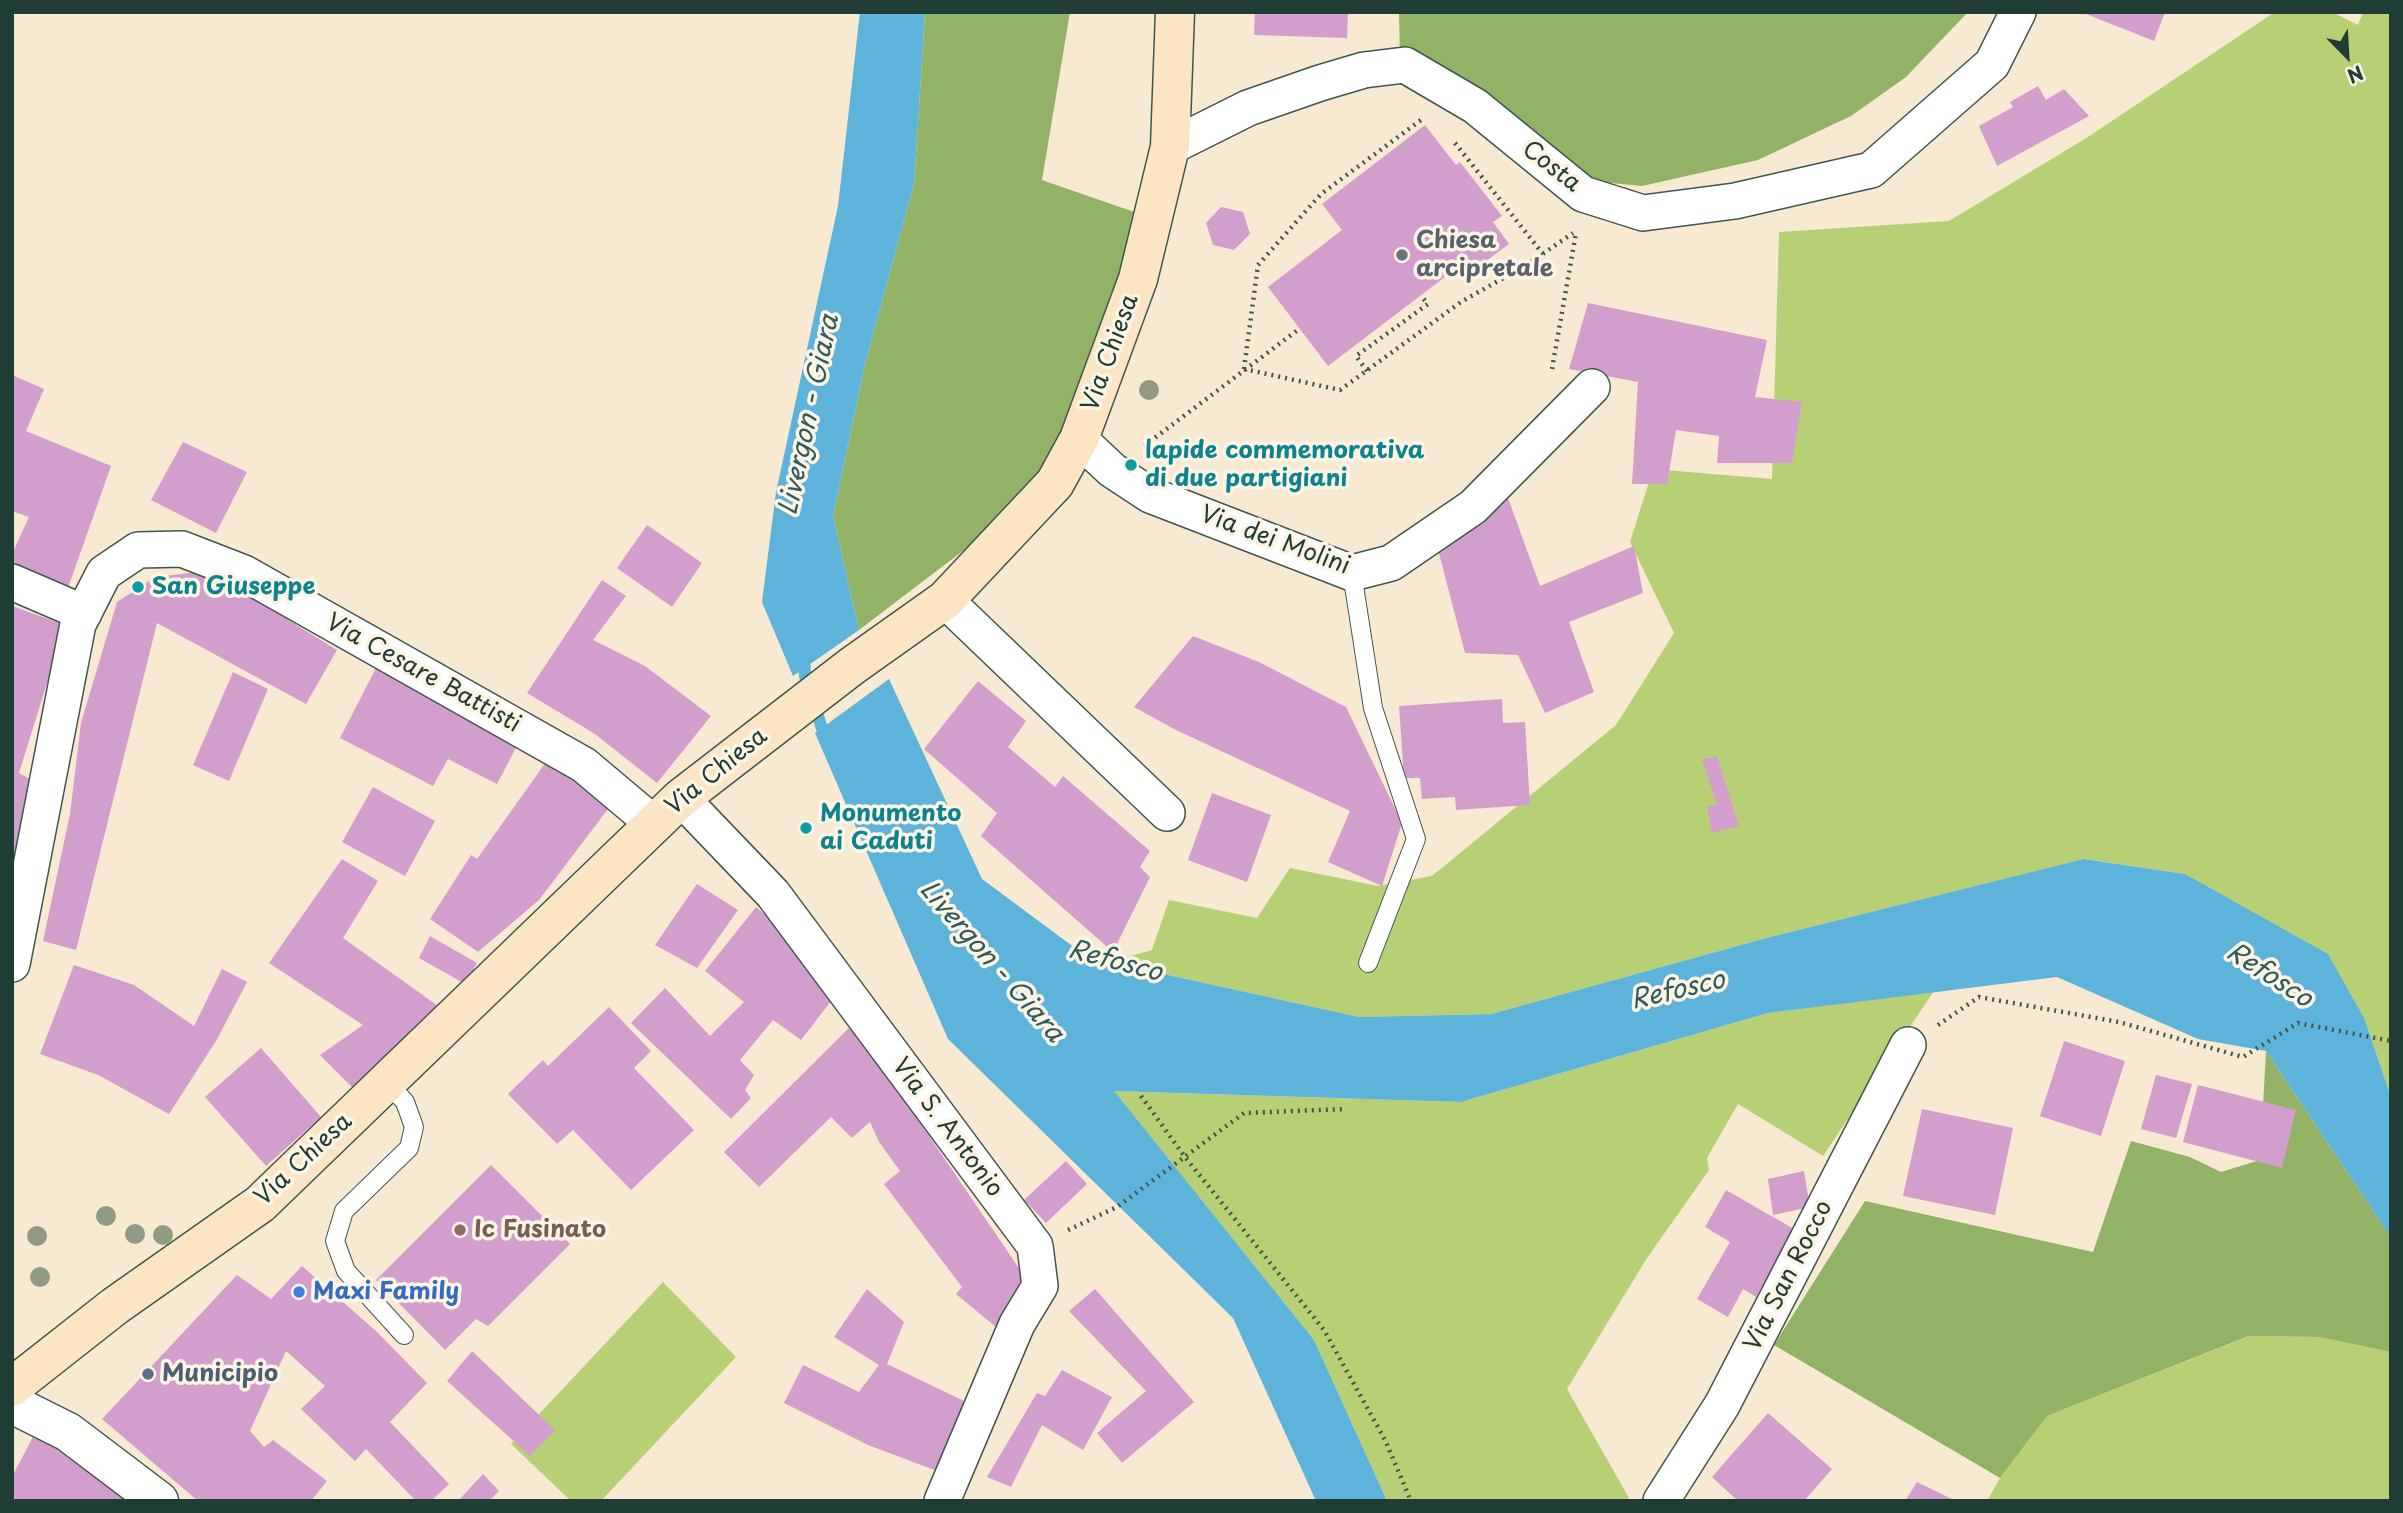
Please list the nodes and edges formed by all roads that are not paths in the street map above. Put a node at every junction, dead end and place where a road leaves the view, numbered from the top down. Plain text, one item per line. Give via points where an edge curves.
1 (1175, 12) edge
2 (2018, 12) edge
3 (1170, 147) junction
4 (1581, 399) road end
5 (1079, 439) junction
6 (1352, 573) junction
7 (12, 582) edge
8 (944, 600) junction
9 (84, 613) junction
10 (681, 798) junction
11 (1167, 813) dead end
12 (654, 824) junction
13 (22, 855) edge
14 (1368, 963) dead end
15 (12, 964) edge
16 (1908, 1045) road end
17 (386, 1082) junction
18 (404, 1335) dead end
19 (12, 1387) edge
20 (12, 1404) edge
21 (159, 1501) edge
22 (942, 1501) edge
23 (1661, 1501) edge

1 - 3 main road, Via Chiesa
2 - 3 street, Costa via 1992,64 1871,170 1735,201 1643,213 1583,194 1475,106 1405,65 1364,69 1248,108
3 - 5 main road, Via Chiesa via 1138,279
4 - 6 street, Via dei Molini via 1473,507 1391,563
5 - 6 street, Via dei Molini via 1112,470 1150,495
5 - 8 main road, Via Chiesa via 1055,483
6 - 14 lane via 1373,708 1416,839
7 - 9 street
8 - 10 main road, Via Chiesa
8 - 11 street
9 - 12 street, Via Cesare Battisti via 104,573 138,550 182,549 244,573 584,765
9 - 13 street, Via Cesare Battisti
10 - 12 main road, Via Chiesa
10 - 22 street, Via S. Antonio via 773,894 1035,1246 1040,1286 1017,1324
12 - 17 main road, Via Chiesa
13 - 15 street, Via Cesare Battisti
16 - 23 street, Via San Rocco via 1722,1405
17 - 18 lane via 405,1102 414,1127 409,1148 344,1211 335,1241 346,1271
17 - 19 main road, Via Chiesa via 260,1204 115,1306
20 - 21 street via 68,1432

